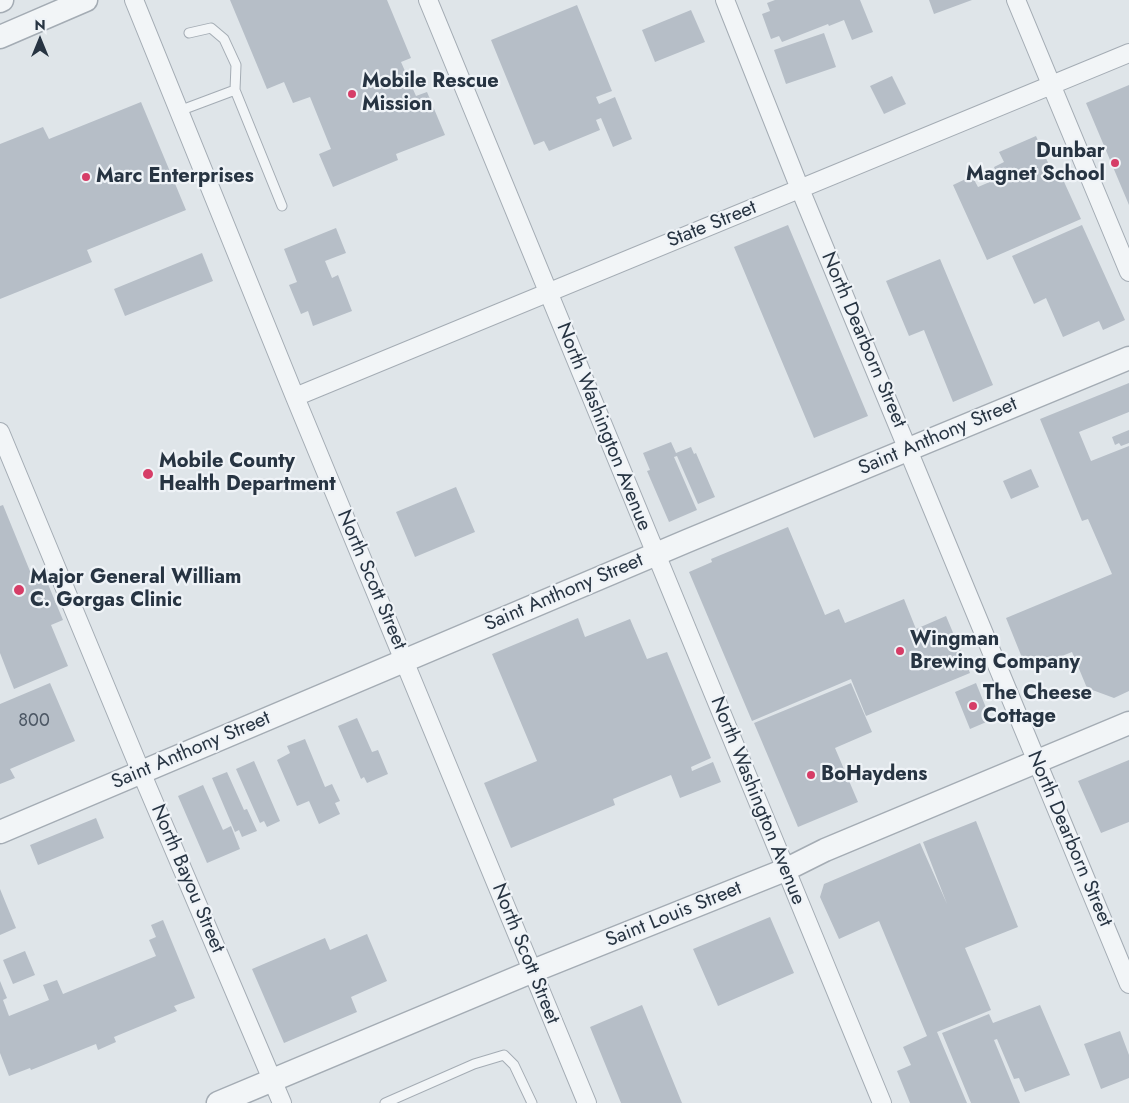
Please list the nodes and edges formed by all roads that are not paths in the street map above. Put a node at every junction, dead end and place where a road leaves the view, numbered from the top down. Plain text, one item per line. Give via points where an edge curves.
1 (86, 0) edge
2 (134, 0) edge
3 (428, 0) edge
4 (725, 0) edge
5 (1016, 0) edge
6 (189, 33) dead end
7 (0, 37) edge
8 (1129, 53) edge
9 (1052, 85) junction
10 (236, 90) junction
11 (179, 111) junction
12 (800, 189) junction
13 (282, 206) dead end
14 (1129, 272) edge
15 (548, 293) junction
16 (1129, 358) edge
17 (295, 397) junction
18 (0, 433) edge
19 (908, 449) junction
20 (655, 555) junction
21 (404, 661) junction
22 (1129, 723) edge
23 (1036, 761) junction
24 (141, 772) junction
25 (0, 832) edge
26 (785, 870) junction
27 (533, 971) junction
28 (1129, 984) edge
29 (272, 1080) junction
30 (218, 1103) edge
31 (282, 1103) edge
32 (385, 1103) edge
33 (532, 1103) edge
34 (587, 1103) edge
35 (882, 1103) edge

1 - 7 street
2 - 11 street, North Scott Street
3 - 15 street, North Washington Avenue
4 - 12 street, North Dearborn Street
5 - 9 street
6 - 10 lane via 211,28 224,39 236,65
8 - 9 street, State Street
9 - 12 street, State Street
9 - 14 street
10 - 11 lane
10 - 13 lane
11 - 17 street, North Scott Street
12 - 15 street, State Street
12 - 19 street, North Dearborn Street
15 - 17 street, State Street
15 - 20 street, North Washington Avenue
16 - 19 street, Saint Anthony Street
17 - 21 street, North Scott Street
18 - 24 street, North Bayou Street
19 - 20 street, Saint Anthony Street
19 - 23 street, North Dearborn Street
20 - 21 street, Saint Anthony Street
20 - 26 street, North Washington Avenue
21 - 24 street, Saint Anthony Street
21 - 27 street, North Scott Street
22 - 23 street, Saint Louis Street
23 - 26 street, Saint Louis Street
23 - 28 street, North Dearborn Street
24 - 25 street, Saint Anthony Street
24 - 29 street, North Bayou Street
26 - 27 street, Saint Louis Street
26 - 35 street, North Washington Avenue
27 - 29 street, Saint Louis Street
27 - 34 street, North Scott Street
29 - 30 street, Saint Louis Street
29 - 31 street, North Bayou Street
32 - 33 lane via 474,1064 504,1055 514,1065

